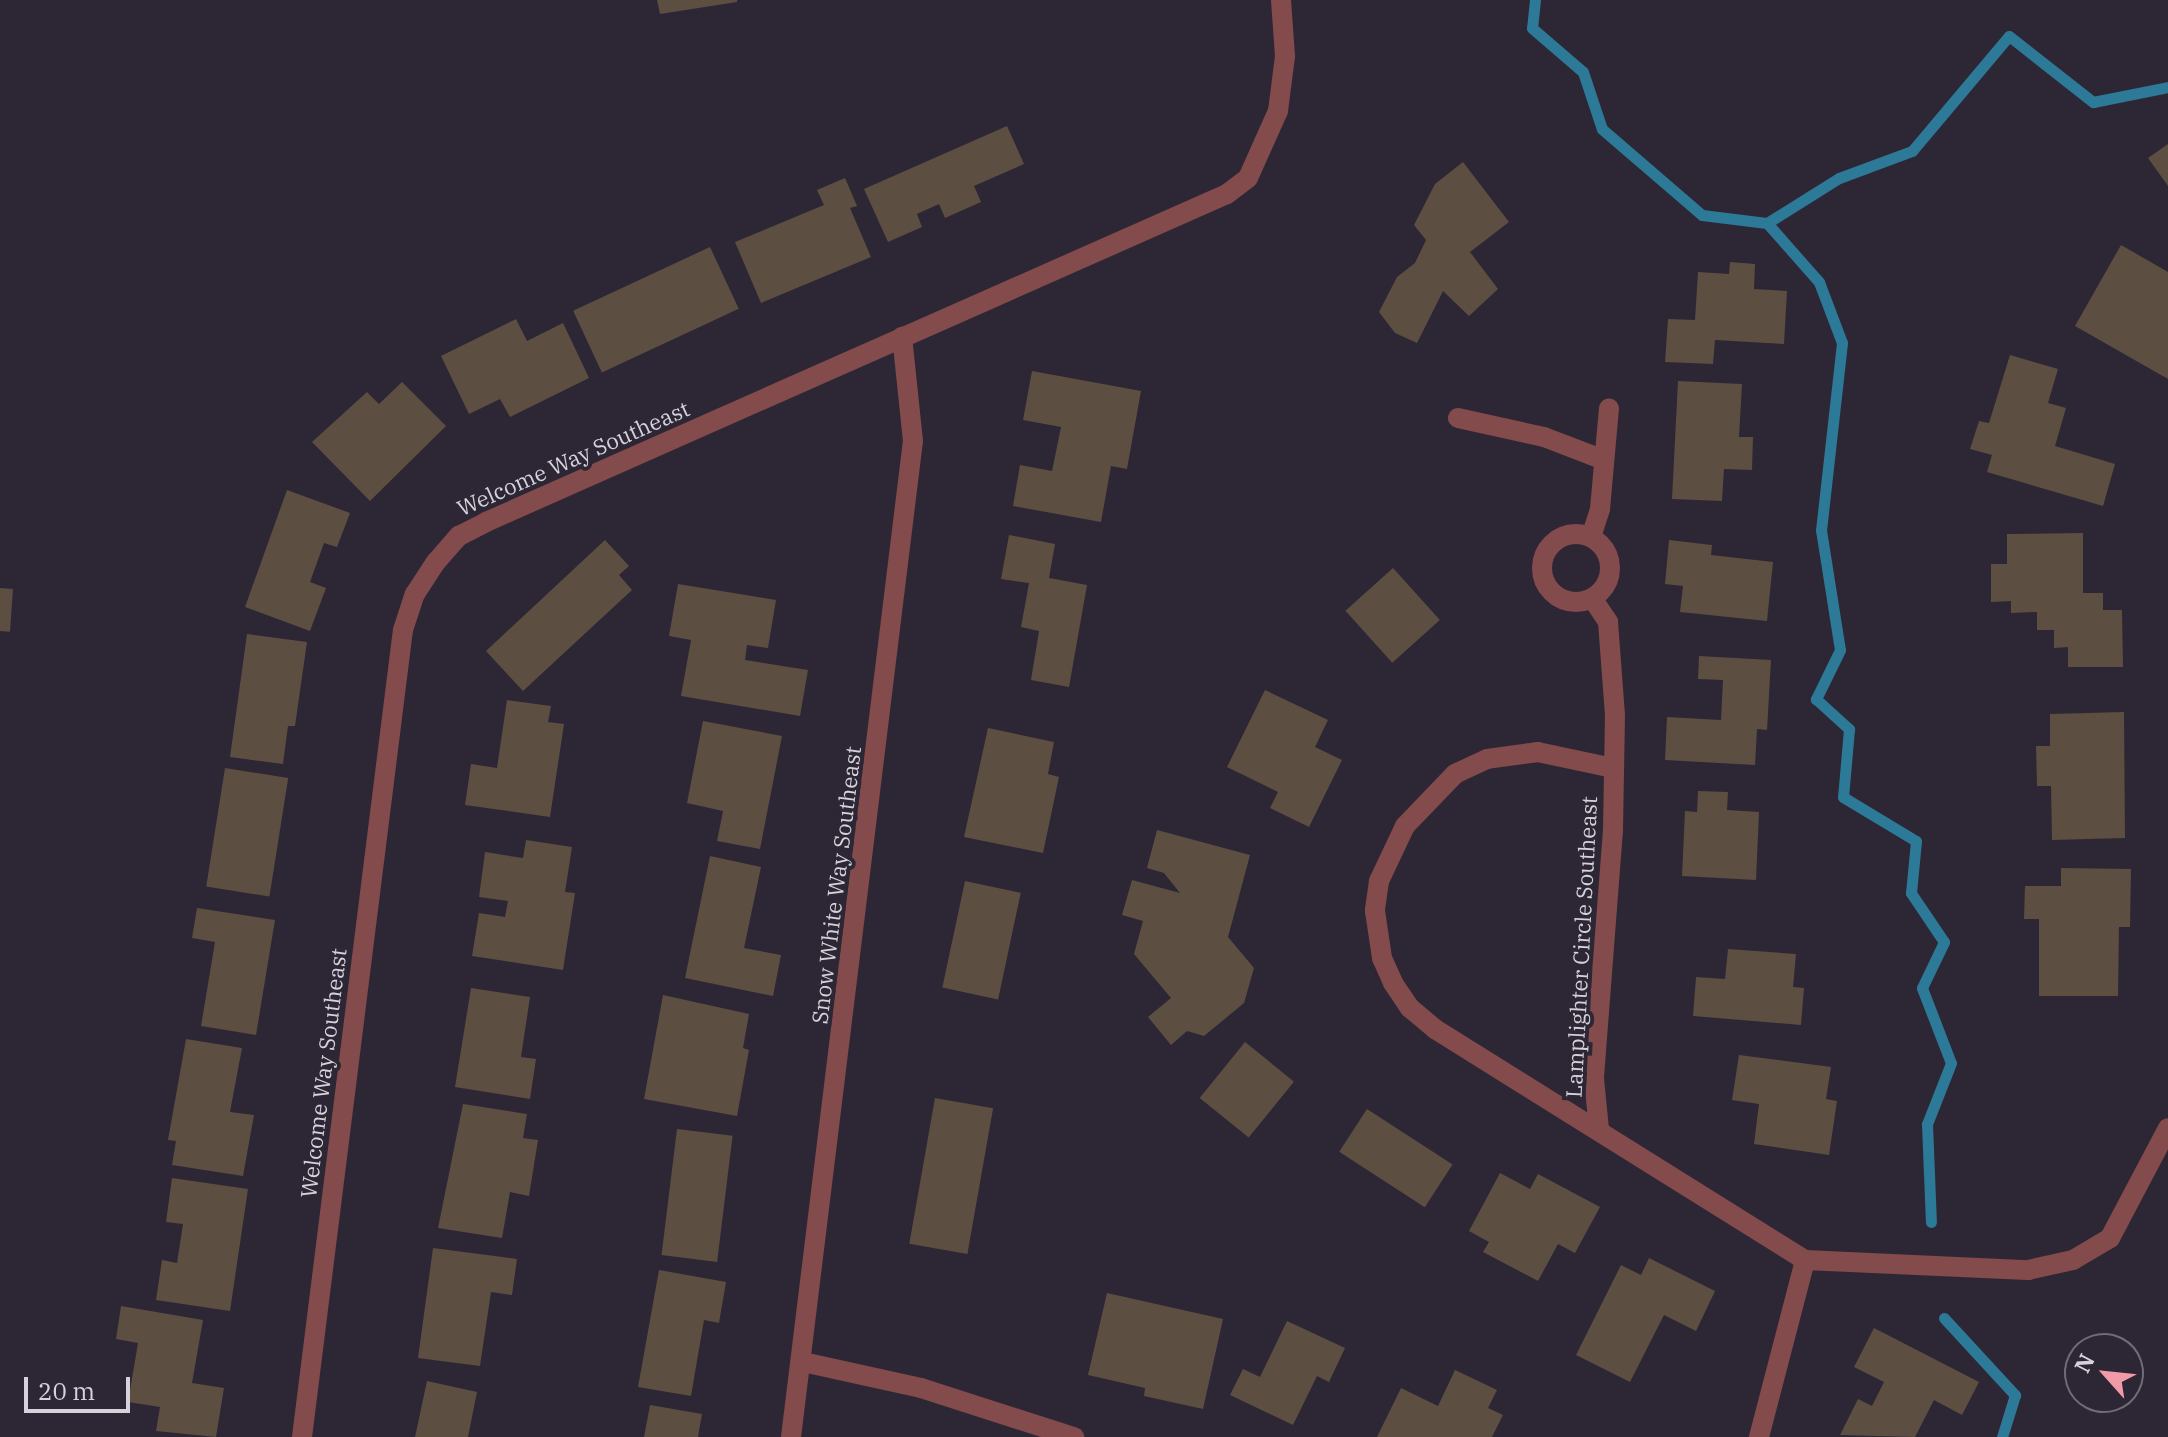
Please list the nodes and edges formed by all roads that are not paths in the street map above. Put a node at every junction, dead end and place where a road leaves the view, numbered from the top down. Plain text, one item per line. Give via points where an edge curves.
1 (1281, 0) edge
2 (902, 337) junction
3 (1609, 408) dead end
4 (1458, 418) dead end
5 (1604, 460) junction
6 (1591, 537) junction
7 (1592, 598) junction
8 (1613, 768) junction
9 (2168, 1128) edge
10 (1599, 1129) junction
11 (1805, 1260) junction
12 (803, 1362) junction
13 (302, 1437) edge
14 (791, 1437) edge
15 (1074, 1437) edge
16 (1759, 1437) edge

1 - 2 street, Welcome Way Southeast via 1285,56 1278,111 1248,178 1158,228
2 - 12 street, Snow White Way Southeast via 913,441
2 - 13 street, Welcome Way Southeast via 459,536 415,594 399,661
3 - 5 street
4 - 5 street via 1544,437
5 - 6 street via 1600,509
6 - 7 street via 1606,551 1610,572
6 - 7 street via 1568,535 1557,540 1542,569 1559,598
7 - 8 street, Lamplighter Circle Southeast via 1608,622
8 - 10 street, Lamplighter Circle Southeast via 1594,1079
8 - 10 street, Lamplighter Circle Southeast via 1514,752 1455,774 1405,826 1379,881 1375,911 1382,958 1410,1008 1435,1029
9 - 11 street via 2110,1238 2073,1260 2028,1270
10 - 11 street, Lamplighter Circle Southeast
11 - 16 street
12 - 14 street, Snow White Way Southeast
12 - 15 street via 921,1388

